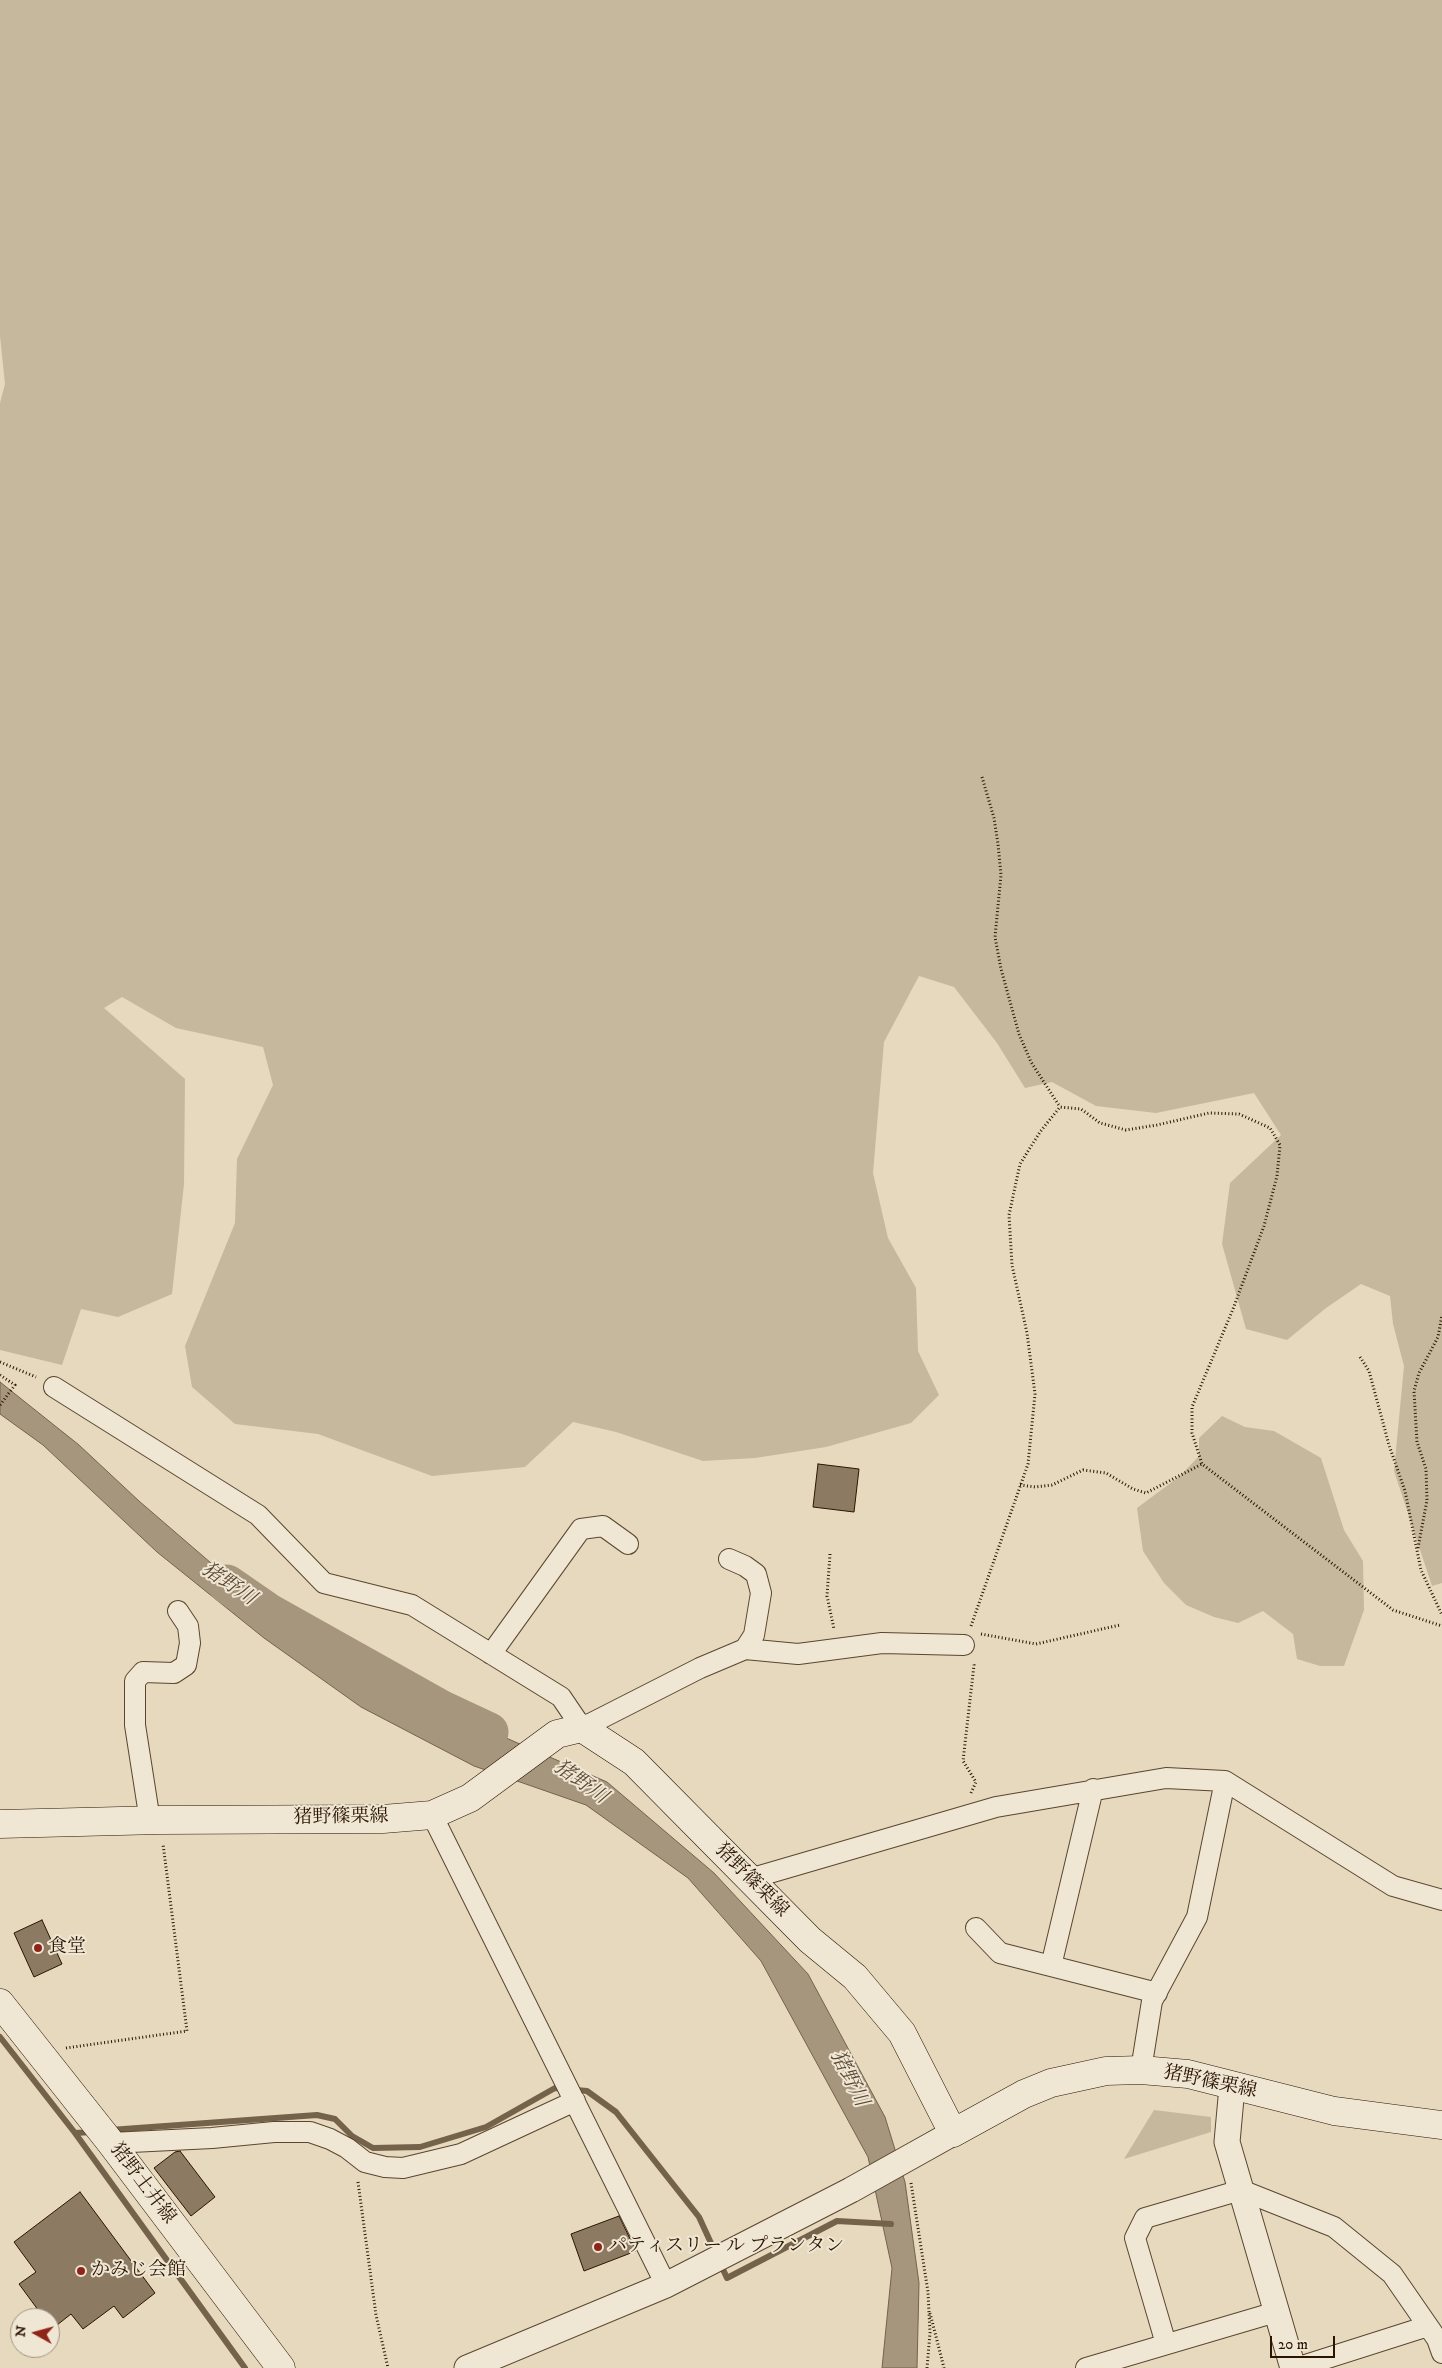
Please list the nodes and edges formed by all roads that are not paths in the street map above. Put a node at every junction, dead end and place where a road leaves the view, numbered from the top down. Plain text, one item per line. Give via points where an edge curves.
1 (54, 1388) road end
2 (628, 1544) dead end
3 (729, 1560) dead end
4 (178, 1611) dead end
5 (964, 1645) road end
6 (744, 1649) junction
7 (491, 1654) junction
8 (569, 1731) junction
9 (1225, 1781) junction
10 (1093, 1789) junction
11 (432, 1815) junction
12 (155, 1820) junction
13 (0, 1824) edge
14 (749, 1879) junction
15 (1442, 1900) edge
16 (976, 1928) dead end
17 (1051, 1966) junction
18 (1157, 1993) junction
19 (0, 2003) edge
20 (1141, 2070) junction
21 (1232, 2086) junction
22 (575, 2101) junction
23 (1442, 2125) edge
24 (953, 2133) junction
25 (111, 2143) junction
26 (1241, 2190) junction
27 (666, 2285) junction
28 (1276, 2312) junction
29 (1428, 2326) junction
30 (1166, 2344) junction
31 (1442, 2352) edge
32 (281, 2368) edge
33 (467, 2368) edge
34 (1086, 2368) edge
35 (1293, 2368) edge
36 (1296, 2368) edge

1 - 7 street via 258,1515 324,1583 412,1605
2 - 7 street via 603,1526 582,1529
3 - 6 street via 756,1574 761,1593 754,1635
4 - 12 street via 188,1626 190,1642 186,1665 174,1673 143,1672 135,1681 136,1725
5 - 6 street via 882,1643 798,1654
6 - 8 street
7 - 8 street via 561,1697
8 - 11 main road, 猪野篠栗線 via 470,1798
8 - 14 main road, 猪野篠栗線 via 634,1762
9 - 10 street via 1166,1778
9 - 15 street via 1393,1886
9 - 18 street via 1197,1917
10 - 14 street via 960,1816
10 - 17 street
11 - 12 main road, 猪野篠栗線 via 383,1819
11 - 22 street
12 - 13 main road, 猪野篠栗線
14 - 24 main road, 猪野篠栗線 via 810,1940 855,1977 902,2033
16 - 17 street via 1000,1954
17 - 18 street
18 - 20 street via 1152,2001
19 - 25 main road, 猪野土井線
20 - 21 main road, 猪野篠栗線 via 1188,2074
20 - 24 main road, 猪野篠栗線 via 1106,2071 1051,2083
21 - 23 main road, 猪野篠栗線 via 1334,2112
21 - 26 street via 1227,2142
22 - 25 street via 461,2154 403,2168 365,2162 330,2139 310,2132
22 - 27 street
24 - 27 street via 851,2190
25 - 32 main road, 猪野土井線
26 - 28 street
26 - 29 street via 1334,2227 1392,2274
26 - 30 street via 1145,2218 1135,2238
27 - 33 street
28 - 30 street
28 - 35 street
29 - 31 street
29 - 36 street
30 - 34 street

